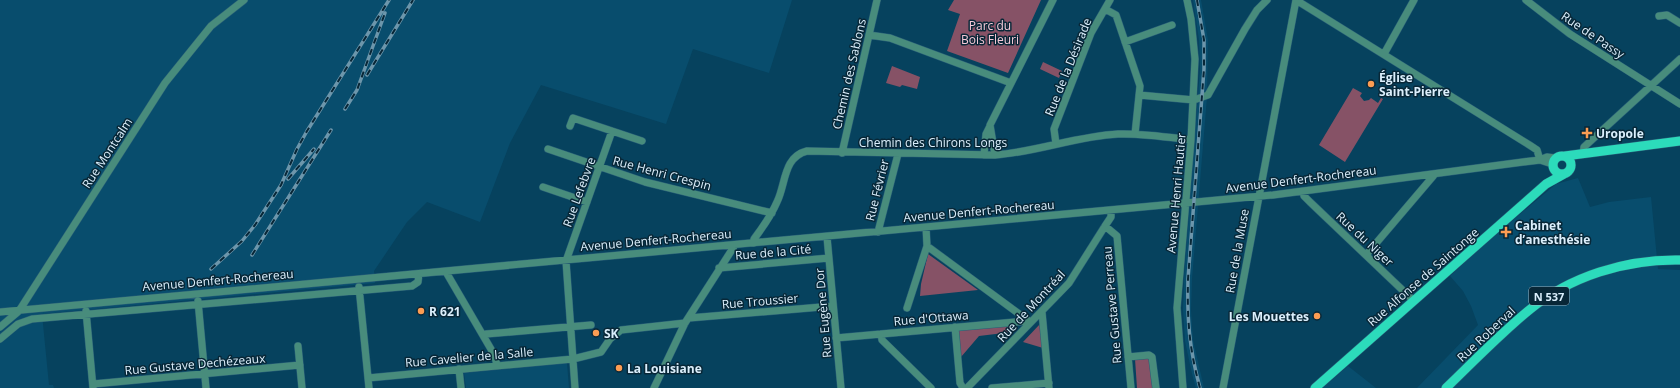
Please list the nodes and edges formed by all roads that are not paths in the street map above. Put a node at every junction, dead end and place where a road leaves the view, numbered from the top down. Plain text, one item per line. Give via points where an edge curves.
1 (244, 0) edge
2 (877, 0) edge
3 (1053, 0) edge
4 (1110, 0) edge
5 (1187, 0) edge
6 (1267, 0) edge
7 (1296, 0) edge
8 (1414, 0) edge
9 (1526, 0) edge
10 (1105, 8) junction
11 (1659, 16) dead end
12 (1680, 23) edge
13 (1172, 25) dead end
14 (869, 35) junction
15 (1125, 42) junction
16 (1384, 54) junction
17 (1680, 59) edge
18 (1011, 83) junction
19 (1650, 86) junction
20 (1139, 95) junction
21 (1194, 100) junction
22 (1680, 104) edge
23 (990, 125) junction
24 (570, 126) dead end
25 (612, 131) junction
26 (1135, 134) junction
27 (1191, 140) junction
28 (642, 141) dead end
29 (1680, 141) edge
30 (1056, 144) junction
31 (548, 149) dead end
32 (842, 153) junction
33 (898, 154) junction
34 (1583, 154) junction
35 (984, 155) junction
36 (995, 155) junction
37 (1565, 156) junction
38 (1540, 160) junction
39 (1554, 163) junction
40 (600, 167) junction
41 (1568, 171) junction
42 (1436, 174) junction
43 (1546, 184) junction
44 (543, 187) dead end
45 (1303, 192) junction
46 (1258, 197) junction
47 (587, 202) junction
48 (1186, 204) junction
49 (1111, 210) junction
50 (772, 213) junction
51 (1105, 226) junction
52 (926, 227) junction
53 (878, 232) junction
54 (827, 236) junction
55 (754, 243) junction
56 (735, 245) junction
57 (927, 246) junction
58 (1366, 255) junction
59 (829, 258) junction
60 (1680, 260) edge
61 (566, 261) junction
62 (719, 268) junction
63 (446, 272) junction
64 (419, 274) junction
65 (359, 280) junction
66 (359, 290) junction
67 (197, 294) junction
68 (1414, 301) junction
69 (86, 304) junction
70 (198, 304) junction
71 (833, 306) junction
72 (907, 308) dead end
73 (19, 310) junction
74 (0, 312) edge
75 (1042, 312) junction
76 (86, 314) junction
77 (687, 321) junction
78 (1030, 322) junction
79 (591, 325) dead end
80 (0, 327) edge
81 (570, 327) junction
82 (955, 327) junction
83 (881, 334) junction
84 (483, 335) junction
85 (836, 338) junction
86 (0, 339) edge
87 (298, 346) dead end
88 (1128, 357) junction
89 (573, 359) junction
90 (300, 365) junction
91 (498, 366) junction
92 (459, 370) junction
93 (205, 374) junction
94 (368, 378) junction
95 (1049, 385) edge
96 (93, 386) edge
97 (206, 388) edge
98 (302, 388) edge
99 (369, 388) edge
100 (461, 388) edge
101 (575, 388) edge
102 (654, 388) edge
103 (841, 388) edge
104 (931, 388) edge
105 (963, 388) edge
106 (967, 388) edge
107 (992, 388) edge
108 (1131, 388) edge
109 (1156, 388) edge
110 (1183, 388) edge
111 (1223, 388) edge
112 (1315, 388) edge
113 (1446, 388) edge

1 - 73 street, Rue Montcalm via 211,26 165,83
2 - 14 street, Chemin des Sablons
3 - 18 street
4 - 10 street, Rue de la Désirade
5 - 21 street, Avenue Henri Hautier via 1194,40
6 - 21 street via 1245,29 1208,95
7 - 16 street
7 - 46 street, Rue de la Muse
8 - 16 street
9 - 19 street, Rue de Passy via 1570,34
10 - 15 street via 1116,15
10 - 30 street, Rue de la Désirade via 1091,33 1054,129
11 - 12 street via 1667,15
13 - 15 street
14 - 18 street via 890,38
14 - 32 street, Chemin des Sablons
15 - 20 street via 1140,86
16 - 38 street via 1537,150
17 - 19 street
18 - 23 street
19 - 22 street, Rue de Passy
19 - 34 street via 1584,147
20 - 21 street
20 - 26 street
21 - 27 street, Avenue Henri Hautier
23 - 35 street via 986,134
23 - 36 street
24 - 25 street via 573,118
25 - 28 street
25 - 40 street, Rue Lefebvre
26 - 27 street, Chemin des Chirons Longs
26 - 30 street, Chemin des Chirons Longs via 1117,134
27 - 48 street, Avenue Henri Hautier
29 - 34 main road
30 - 36 street, Chemin des Chirons Longs via 1016,154
31 - 40 street, Rue Henri Crespin
32 - 33 street, Chemin des Chirons Longs
32 - 50 street, Chemin des Chirons Longs via 807,151 794,158 784,177 779,200
33 - 35 street, Chemin des Chirons Longs
33 - 53 street, Rue Février
34 - 37 main road
34 - 41 main road
35 - 36 street, Chemin des Chirons Longs
37 - 39 main road via 1560,156
37 - 41 main road via 1571,162
38 - 39 street, Avenue Denfert-Rochereau via 1544,158
38 - 42 street, Avenue Denfert-Rochereau
39 - 41 main road via 1559,174
39 - 43 main road, Rue Alfonse de Saintonge
40 - 47 street, Rue Lefebvre
40 - 50 street, Rue Henri Crespin via 644,182
41 - 43 main road, Rue Alfonse de Saintonge
42 - 45 street, Avenue Denfert-Rochereau
42 - 58 street
43 - 68 main road, Rue Alfonse de Saintonge
44 - 47 street
45 - 46 street, Avenue Denfert-Rochereau
45 - 58 street, Rue du Niger via 1304,196
46 - 48 street, Avenue Denfert-Rochereau
46 - 111 street, Rue de la Muse
47 - 61 street, Rue Lefebvre
48 - 49 street, Avenue Denfert-Rochereau
48 - 110 street, Avenue Henri Hautier via 1177,308
49 - 51 street, Rue de Montréal via 1111,216
49 - 52 street, Avenue Denfert-Rochereau
50 - 55 street, Chemin des Chirons Longs via 754,239
51 - 75 street, Rue de Montréal via 1069,283
51 - 88 street, Rue Gustave Perreau via 1117,236
52 - 53 street, Avenue Denfert-Rochereau
52 - 57 street
53 - 54 street, Avenue Denfert-Rochereau
54 - 55 street, Avenue Denfert-Rochereau
54 - 59 street, Rue Eugène Dor
55 - 56 street, Avenue Denfert-Rochereau
56 - 61 street, Avenue Denfert-Rochereau
56 - 62 street
57 - 72 street
57 - 78 street
58 - 68 street, Rue du Niger
59 - 62 street, Rue de la Cité
59 - 71 street, Rue Eugène Dor
60 - 113 main road, Rue Roberval / N 537 via 1650,261 1612,268 1563,288 1529,310
61 - 63 street, Avenue Denfert-Rochereau
61 - 81 street
62 - 77 street
63 - 64 street, Avenue Denfert-Rochereau
63 - 84 street
64 - 65 street, Avenue Denfert-Rochereau
64 - 66 street, Avenue Denfert-Rochereau via 418,282 412,286
65 - 66 street
65 - 67 street, Avenue Denfert-Rochereau
66 - 70 street, Avenue Denfert-Rochereau
66 - 94 street
67 - 69 street, Avenue Denfert-Rochereau
67 - 70 street
68 - 112 main road, Rue Alfonse de Saintonge
69 - 73 street, Avenue Denfert-Rochereau
69 - 76 street
70 - 76 street, Avenue Denfert-Rochereau
70 - 93 street
71 - 77 street, Rue Troussier
71 - 85 street, Rue Eugène Dor
73 - 74 street, Avenue Denfert-Rochereau
73 - 80 street, Rue Montcalm
75 - 78 street, Rue de Montréal
75 - 95 street
76 - 86 street, Avenue Denfert-Rochereau via 32,319 18,324
76 - 96 street
77 - 89 street, Rue Troussier via 620,330 601,352
77 - 102 street
78 - 82 street, Rue d'Ottawa
78 - 106 street, Rue de Montréal
79 - 81 street
81 - 84 street
81 - 89 street
82 - 83 street, Rue d'Ottawa
82 - 105 street via 960,384
83 - 85 street, Rue d'Ottawa
83 - 104 street via 882,340
84 - 91 street
85 - 103 street, Rue Eugène Dor
87 - 90 street
88 - 108 street, Rue Gustave Perreau
88 - 109 street via 1152,357
89 - 91 street, Rue Cavelier de la Salle
89 - 101 street
90 - 93 street, Rue Gustave Dechézeaux
90 - 98 street
91 - 92 street, Rue Cavelier de la Salle
92 - 94 street, Rue Cavelier de la Salle
92 - 100 street
93 - 96 street, Rue Gustave Dechézeaux
93 - 97 street
94 - 99 street
95 - 107 street

